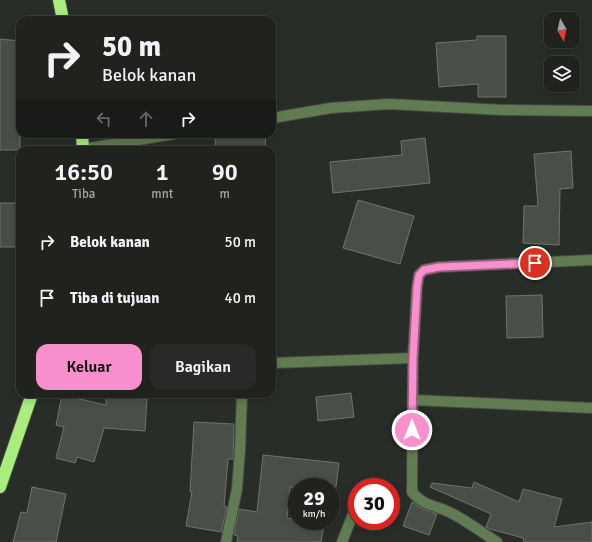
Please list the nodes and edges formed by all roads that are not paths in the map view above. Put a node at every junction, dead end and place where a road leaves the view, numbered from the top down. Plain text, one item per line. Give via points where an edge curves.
1 (59, 0) edge
2 (62, 16) edge
3 (592, 111) edge
4 (276, 117) edge
5 (150, 138) edge
6 (101, 146) edge
7 (592, 260) edge
8 (413, 358) junction
9 (276, 363) edge
10 (31, 398) edge
11 (242, 398) edge
12 (413, 400) junction
13 (592, 408) edge
14 (0, 488) edge
15 (348, 527) edge
16 (226, 542) edge
17 (342, 542) edge
18 (497, 542) edge

1 - 2 highway
3 - 4 street via 503,110 389,104 331,108
5 - 6 street
7 - 8 street via 439,267 424,270 419,275 417,287
8 - 9 street
8 - 12 street
10 - 14 highway
11 - 16 street via 237,489
12 - 13 street
12 - 18 street via 412,492 425,504 449,512
15 - 17 street

